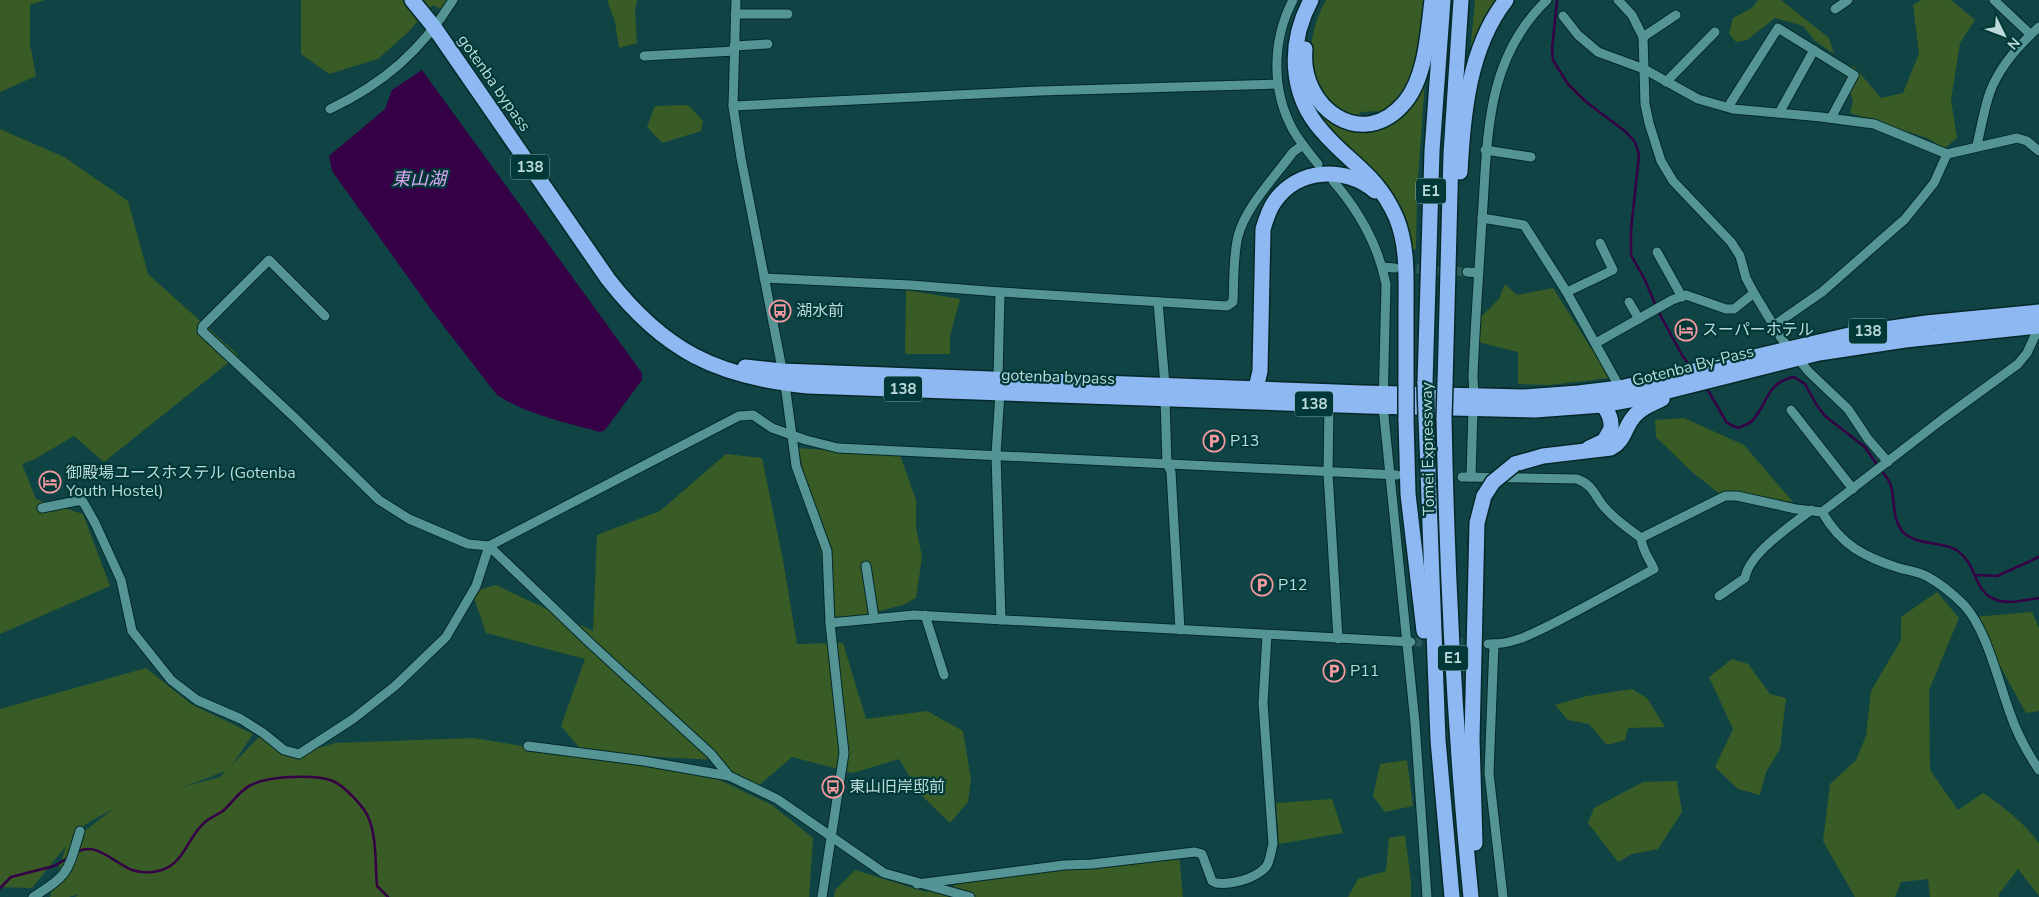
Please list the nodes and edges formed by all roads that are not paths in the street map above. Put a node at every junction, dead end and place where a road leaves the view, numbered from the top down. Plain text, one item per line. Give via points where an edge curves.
1 (412, 0) edge
2 (453, 0) edge
3 (736, 0) edge
4 (1293, 0) edge
5 (1311, 0) edge
6 (1321, 0) edge
7 (1432, 0) edge
8 (1443, 0) edge
9 (1461, 0) edge
10 (1506, 0) edge
11 (1547, 0) edge
12 (1618, 0) edge
13 (1848, 0) edge
14 (1994, 0) edge
15 (1835, 9) dead end
16 (735, 14) junction
17 (788, 14) dead end
18 (1676, 15) dead end
19 (1563, 16) dead end
20 (434, 27) junction
21 (2039, 27) edge
22 (1715, 32) dead end
23 (2030, 34) junction
24 (1643, 37) junction
25 (768, 44) dead end
26 (734, 48) junction
27 (1814, 50) junction
28 (644, 56) dead end
29 (1644, 69) junction
30 (1666, 82) junction
31 (1277, 84) junction
32 (734, 106) junction
33 (1728, 107) junction
34 (330, 109) dead end
35 (1779, 113) junction
36 (1831, 118) junction
37 (1303, 145) junction
38 (1978, 145) junction
39 (1485, 150) junction
40 (2039, 151) edge
41 (1947, 154) junction
42 (1531, 157) dead end
43 (1318, 164) dead end
44 (1333, 181) dead end
45 (1390, 206) junction
46 (1482, 218) junction
47 (1600, 244) dead end
48 (1657, 252) dead end
49 (1382, 267) junction
50 (1395, 268) tunnel mouth
51 (1467, 272) tunnel mouth
52 (1478, 273) junction
53 (764, 278) junction
54 (1000, 292) junction
55 (1567, 292) junction
56 (1754, 293) junction
57 (1682, 297) junction
58 (1158, 302) junction
59 (1629, 302) dead end
60 (2039, 312) edge
61 (325, 316) dead end
62 (1639, 319) junction
63 (1445, 321) junction
64 (1773, 326) junction
65 (2039, 326) edge
66 (1596, 343) junction
67 (1793, 353) junction
68 (1260, 370) junction
69 (783, 377) junction
70 (1690, 379) junction
71 (999, 385) junction
72 (1256, 388) junction
73 (1620, 388) junction
74 (1276, 389) junction
75 (1165, 392) junction
76 (1523, 397) junction
77 (1383, 399) junction
78 (1244, 401) junction
79 (1473, 402) junction
80 (1602, 404) junction
81 (1329, 405) junction
82 (1791, 410) dead end
83 (792, 435) junction
84 (1570, 453) junction
85 (996, 455) junction
86 (1888, 462) junction
87 (1167, 463) junction
88 (1328, 473) junction
89 (1393, 475) junction
90 (1853, 488) junction
91 (42, 508) dead end
92 (1811, 510) junction
93 (1822, 512) junction
94 (1641, 538) junction
95 (489, 546) junction
96 (866, 566) dead end
97 (1719, 596) dead end
98 (925, 615) junction
99 (874, 618) junction
100 (1001, 620) junction
101 (830, 623) junction
102 (1180, 630) junction
103 (1267, 635) junction
104 (1338, 639) junction
105 (1410, 642) junction
106 (944, 676) dead end
107 (1438, 740) junction
108 (528, 746) dead end
109 (2039, 770) edge
110 (729, 776) junction
111 (80, 830) dead end
112 (832, 838) junction
113 (917, 884) junction
114 (33, 897) edge
115 (822, 897) edge
116 (970, 897) edge
117 (1427, 897) edge
118 (1452, 897) edge
119 (1471, 897) edge
120 (1476, 897) edge
121 (1503, 897) edge

1 - 20 highway, gotenba bypass / 138
2 - 20 street
3 - 16 street
4 - 31 street via 1277,53
5 - 45 highway via 1296,43 1295,71 1301,97 1322,132 1377,184
6 - 7 highway via 1306,40 1304,64 1309,85 1328,112 1344,120 1362,123 1391,114 1406,101 1416,85
8 - 107 highway, Tomei Expressway / E1, bridge via 1432,151 1425,383
9 - 63 highway, Tomei Expressway / E1 via 1450,154
10 - 63 highway via 1484,36 1471,81 1461,152 1454,304
11 - 39 street via 1526,23 1505,62 1490,110
12 - 24 street via 1632,15
13 - 15 street
14 - 23 street
16 - 17 street
16 - 26 street
18 - 24 street
19 - 29 street via 1598,52
20 - 34 street via 404,61 376,84
20 - 69 highway, gotenba bypass / 138 via 608,279 638,315 687,349
21 - 23 street
22 - 30 street
23 - 38 street via 1999,73 1990,92
24 - 29 street
25 - 26 street
26 - 28 street
26 - 32 street
27 - 33 street via 1778,28
27 - 35 street
27 - 36 street via 1854,75
29 - 30 street
29 - 56 street via 1649,123 1661,161 1673,181 1731,242
30 - 33 street via 1698,99
31 - 32 street via 1039,91
31 - 37 street via 1286,115
32 - 53 street
33 - 35 street
35 - 36 street
36 - 41 street via 1874,124
37 - 43 street
37 - 58 street via 1293,152 1242,224 1233,302 1227,306
38 - 40 street via 2017,138
38 - 41 street
39 - 42 street
39 - 46 street
41 - 64 street via 1934,183 1905,219 1822,292
44 - 49 street via 1361,217
45 - 68 highway via 1364,183 1336,174 1309,176 1287,188 1275,200 1263,229
45 - 107 highway, bridge via 1400,229 1406,257 1408,494
46 - 52 street
46 - 55 street via 1524,225
47 - 55 street via 1613,270
48 - 57 street
49 - 50 street
49 - 77 street via 1387,302
51 - 52 street
52 - 79 street
53 - 54 street
53 - 69 street
54 - 58 street
54 - 71 street
55 - 66 street
56 - 57 street via 1734,309
56 - 64 street
57 - 62 street
58 - 75 street
59 - 62 street
60 - 67 highway, Gotenba By-Pass / 138 via 1887,328 1858,333
61 - 95 street via 269,260 203,326 202,331 379,500 408,519 468,544
62 - 66 street
63 - 119 highway, Tomei Expressway / E1, bridge via 1446,500 1456,738
64 - 67 street
65 - 67 highway, Gotenba By-Pass / 138 via 1819,353
65 - 86 street via 2027,353 2018,364
66 - 73 street
67 - 70 highway, Gotenba By-Pass / 138
67 - 86 street via 1848,409
68 - 72 highway
68 - 74 highway via 1265,382
69 - 71 highway, gotenba bypass / 138
69 - 83 street
70 - 73 highway, Gotenba By-Pass / 138
70 - 80 highway, Gotenba By-Pass / 138 via 1640,398
70 - 84 highway via 1642,409 1616,446
71 - 75 highway, gotenba bypass / 138
71 - 85 street
72 - 74 highway, gotenba bypass / 138
72 - 75 highway, gotenba bypass / 138
72 - 78 highway
73 - 76 highway, Gotenba By-Pass / 138
74 - 77 highway, gotenba bypass / 138
75 - 78 highway, gotenba bypass / 138
75 - 87 street
76 - 79 highway, Gotenba By-Pass / 138
76 - 80 highway via 1590,398
77 - 79 highway, gotenba bypass / 138
77 - 81 highway, gotenba bypass / 138
77 - 89 street
78 - 81 highway, gotenba bypass / 138
79 - 80 highway, Gotenba By-Pass / 138 via 1535,410
79 - 94 street via 1467,477 1577,479 1586,482 1605,508
80 - 84 highway via 1611,423 1607,438 1596,446
81 - 88 street
82 - 90 street
83 - 85 street via 838,448
83 - 95 street via 772,428 753,415 740,416
83 - 101 street via 796,466 827,551
84 - 120 highway, bridge via 1515,464 1492,482 1484,496 1477,523 1472,739
85 - 87 street
85 - 100 street
86 - 90 street
87 - 88 street
87 - 102 street via 1171,472
88 - 89 street
88 - 104 street
89 - 105 street
90 - 93 street
91 - 95 street via 82,500 120,580 132,631 171,680 197,700 241,719 284,750 299,754 353,719 395,686 446,637 476,586
92 - 93 street
92 - 94 street via 1725,496
92 - 97 street via 1769,544 1746,568 1745,578
93 - 109 street via 1846,544 1857,552 1927,576 1946,588 1974,617 2024,747
94 - 121 street via 1642,548 1654,569 1605,598 1529,635 1515,641 1491,644 1489,773
95 - 110 street via 710,754
96 - 99 street
98 - 99 street
98 - 100 street
98 - 106 street
99 - 101 street
100 - 102 street
101 - 112 street via 844,753
102 - 103 street
103 - 104 street
103 - 113 street via 1263,703 1273,844 1267,866 1262,871 1240,881 1216,884 1202,854 1196,852 1099,864 1064,864
104 - 105 street
105 - 117 street
107 - 118 highway, Tomei Expressway / E1
108 - 110 street via 644,760
110 - 112 street via 777,799
111 - 114 street via 69,868 57,883
112 - 113 street via 884,873
112 - 115 street
113 - 116 street

